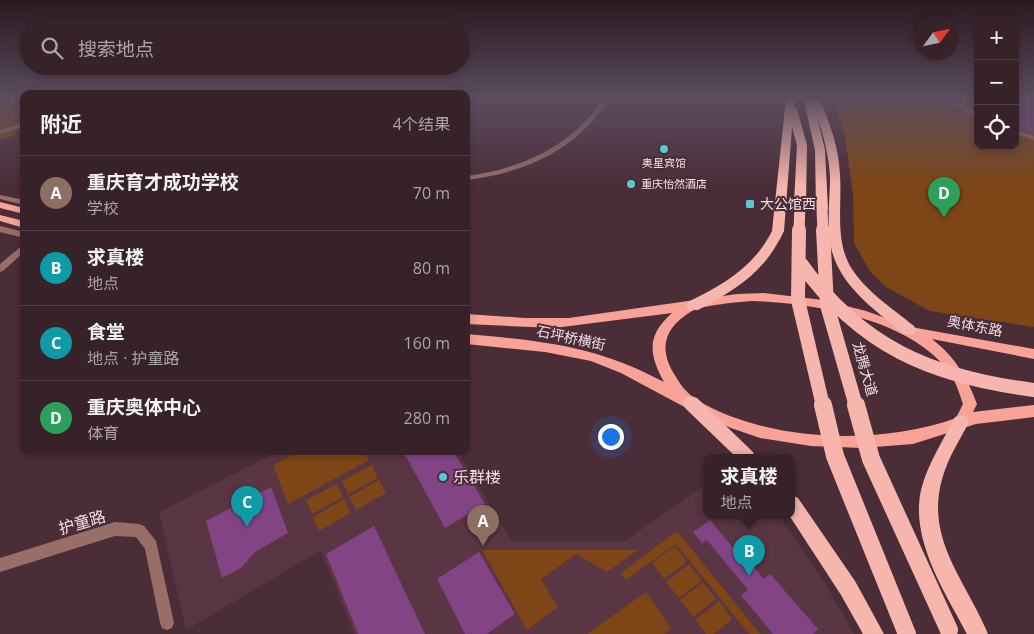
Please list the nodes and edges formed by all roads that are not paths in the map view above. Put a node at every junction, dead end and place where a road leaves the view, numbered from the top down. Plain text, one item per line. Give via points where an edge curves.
1 (15, 128) edge
2 (583, 128) edge
3 (787, 128) edge
4 (798, 128) edge
5 (815, 128) edge
6 (826, 128) edge
7 (0, 132) edge
8 (1019, 133) edge
9 (1034, 138) edge
10 (470, 177) edge
11 (0, 198) edge
12 (20, 203) edge
13 (0, 205) edge
14 (822, 209) joint
15 (20, 210) edge
16 (0, 218) edge
17 (20, 224) edge
18 (0, 229) edge
19 (20, 234) edge
20 (20, 251) edge
21 (799, 260) junction
22 (0, 269) edge
23 (693, 306) junction
24 (470, 319) edge
25 (910, 330) junction
26 (470, 339) edge
27 (1034, 354) edge
28 (1034, 390) edge
29 (690, 403) junction
30 (1034, 411) edge
31 (961, 422) junction
32 (743, 454) edge
33 (795, 508) edge
34 (0, 565) edge
35 (168, 622) dead end
36 (950, 632) edge
37 (874, 634) edge
38 (907, 634) edge
39 (978, 634) edge

1 - 7 street
2 - 10 street via 557,148 506,170
3 - 23 highway via 778,231 770,250 758,265 728,288
4 - 21 highway, bridge via 802,145
5 - 14 highway, 龙腾大道 via 820,150
6 - 25 highway via 834,164 838,250 843,265 869,296
8 - 9 street
11 - 12 street
13 - 15 main road
14 - 36 highway, 龙腾大道, bridge via 827,305 871,458
16 - 17 main road
18 - 19 street
20 - 22 street
21 - 28 highway, bridge via 813,283 848,320 883,344 920,364 961,377
21 - 38 highway, bridge via 798,300 835,456
23 - 24 main road, 石坪桥横街 via 582,321 519,323
23 - 25 main road, 石坪桥横街 via 753,297 818,303 879,318
23 - 29 main road via 671,319 659,337 658,357 669,380
25 - 27 main road, 奥体东路
25 - 31 main road via 933,346 954,367 966,388 970,404
26 - 29 main road, 石坪桥横街 via 591,356 626,369
29 - 31 main road, 石坪桥横街 via 738,426 786,437 837,441 911,437 939,432
29 - 32 highway
30 - 31 main road
31 - 39 highway via 936,470 929,492 928,518 946,573
33 - 37 highway via 848,588
34 - 35 street, 护童路 via 115,529 140,531 151,546

